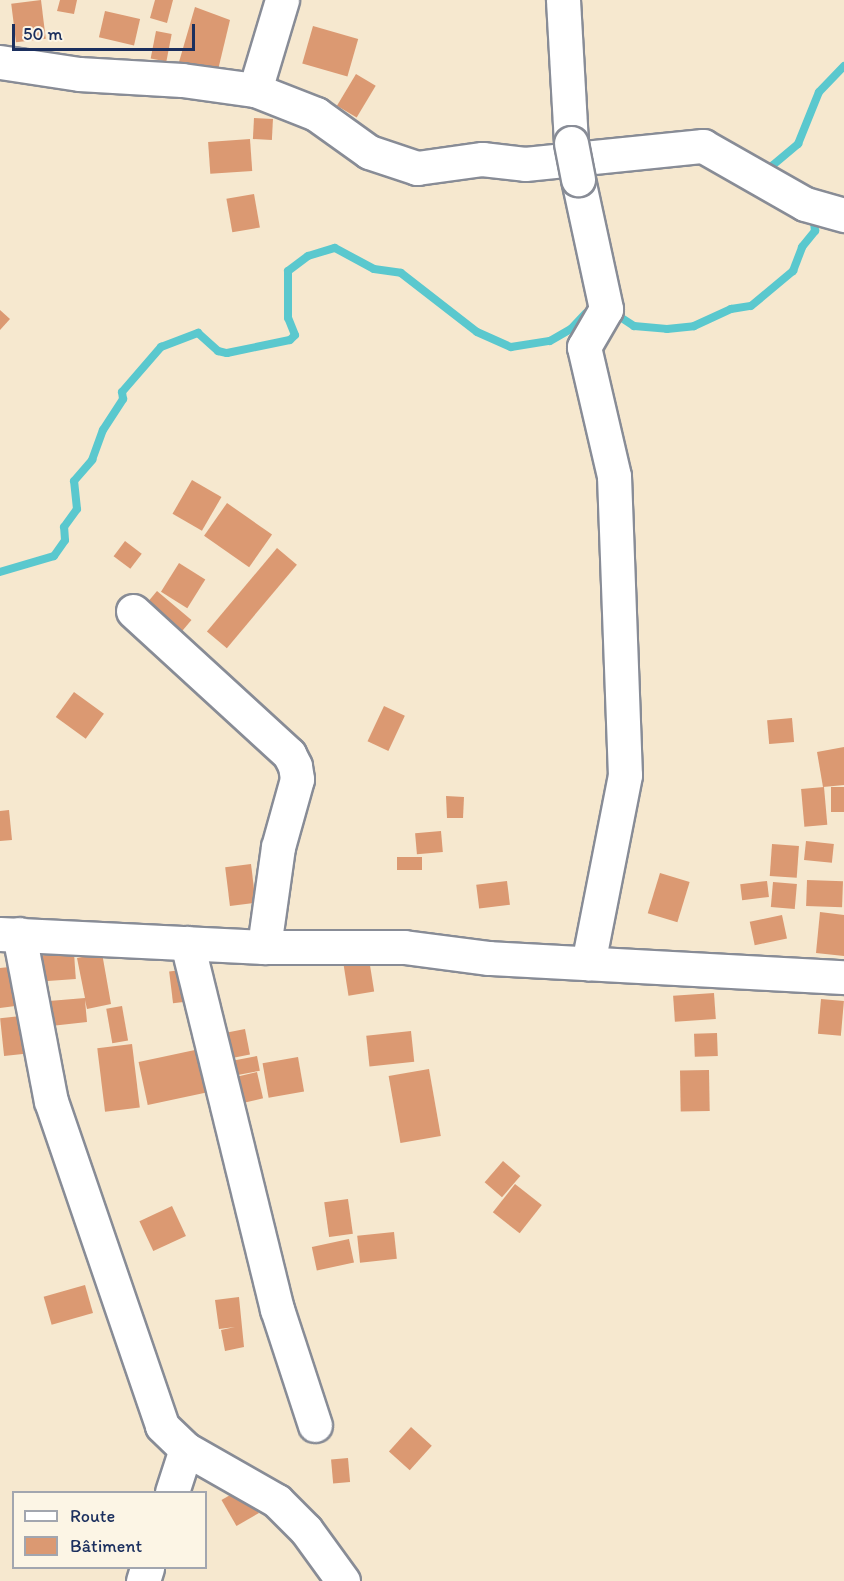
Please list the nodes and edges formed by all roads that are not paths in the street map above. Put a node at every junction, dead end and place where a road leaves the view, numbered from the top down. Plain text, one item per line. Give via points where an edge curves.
1 (282, 0) edge
2 (563, 0) edge
3 (0, 62) edge
4 (255, 90) junction
5 (844, 215) edge
6 (133, 611) dead end
7 (10, 934) edge
8 (187, 943) junction
9 (264, 947) junction
10 (588, 963) junction
11 (844, 977) edge
12 (315, 1425) dead end
13 (186, 1449) junction
14 (172, 1491) edge
15 (343, 1581) edge

1 - 4 street
2 - 10 street, bridge via 571,143 606,309 584,346 614,476 625,775
3 - 4 street via 79,74 182,80
4 - 5 street via 316,114 369,152 417,168 482,159 525,164 703,146 805,204
6 - 9 street via 289,754 295,766 297,779 278,847
7 - 8 street
7 - 13 street via 51,1101 162,1426
8 - 9 street
8 - 12 street via 277,1309
9 - 10 street via 404,947 489,958
10 - 11 street
13 - 14 street
13 - 15 street via 277,1501 306,1530

